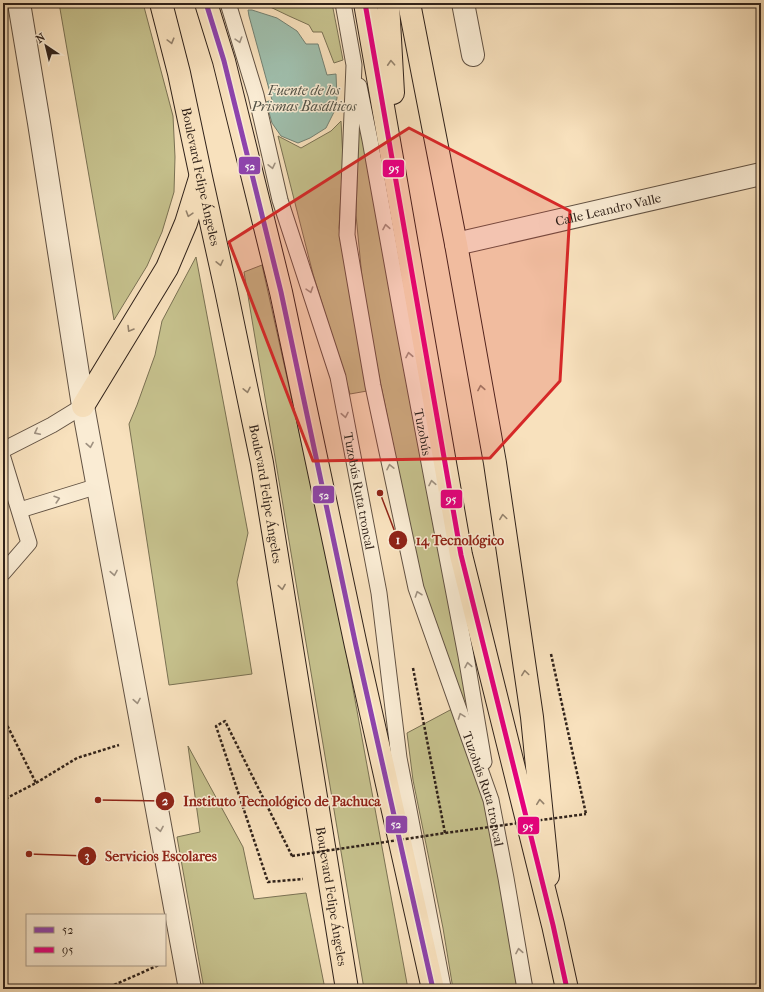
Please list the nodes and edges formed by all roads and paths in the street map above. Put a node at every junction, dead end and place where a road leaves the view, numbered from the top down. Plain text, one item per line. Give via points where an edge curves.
1 (19, 3) edge
2 (161, 3) edge
3 (206, 3) edge
4 (228, 3) edge
5 (343, 3) edge
6 (365, 3) edge
7 (388, 3) edge
8 (409, 3) edge
9 (463, 3) edge
10 (473, 55) dead end
11 (354, 65) junction
12 (761, 174) edge
13 (201, 177) junction
14 (397, 186) junction
15 (456, 244) junction
16 (83, 406) junction
17 (3, 450) edge
18 (3, 458) edge
19 (98, 486) junction
20 (20, 510) junction
21 (3, 573) edge
22 (414, 674) dead end
23 (3, 717) edge
24 (144, 738) junction
25 (36, 783) junction
26 (3, 800) edge
27 (491, 800) junction
28 (586, 814) dead end
29 (445, 833) junction
30 (328, 876) junction
31 (552, 924) junction
32 (157, 966) edge
33 (105, 989) edge
34 (190, 989) edge
35 (347, 989) edge
36 (433, 989) edge
37 (444, 989) edge
38 (525, 989) edge
39 (567, 989) edge

1 - 16 street
2 -> 13 main road, Boulevard Felipe Ángeles
3 - 36 main road via 224,61 281,292 356,646
4 -> 37 lane, Tuzobús Ruta troncal via 256,95 280,200 338,377 379,593 399,758
5 - 11 lane, Tuzobús Ruta troncal
6 - 14 main road
14 -> 7 main road
8 - 15 main road
9 - 10 street
27 -> 11 lane, Tuzobús
27 -> 11 lane, Tuzobús Ruta troncal via 416,588 373,386 347,235
12 - 15 street, Calle Leandro Valle
13 -> 16 main road via 186,223 166,268
13 -> 30 main road, Boulevard Felipe Ángeles via 262,463
14 - 31 main road via 461,555
31 -> 15 main road via 532,717 495,463
16 -> 17 lane
16 -> 19 street
18 - 20 lane
20 -> 19 lane
19 -> 24 street
20 - 21 lane via 30,543
22 - 29 path
23 - 25 path
24 - 25 path via 77,758
24 -> 34 street
25 - 26 path
38 -> 27 lane, Tuzobús Ruta troncal
28 - 29 path, bridge
29 - 30 path, bridge via 292,856 225,721 216,726 268,882
30 - 35 main road, Boulevard Felipe Ángeles
31 - 39 main road
32 - 33 path

